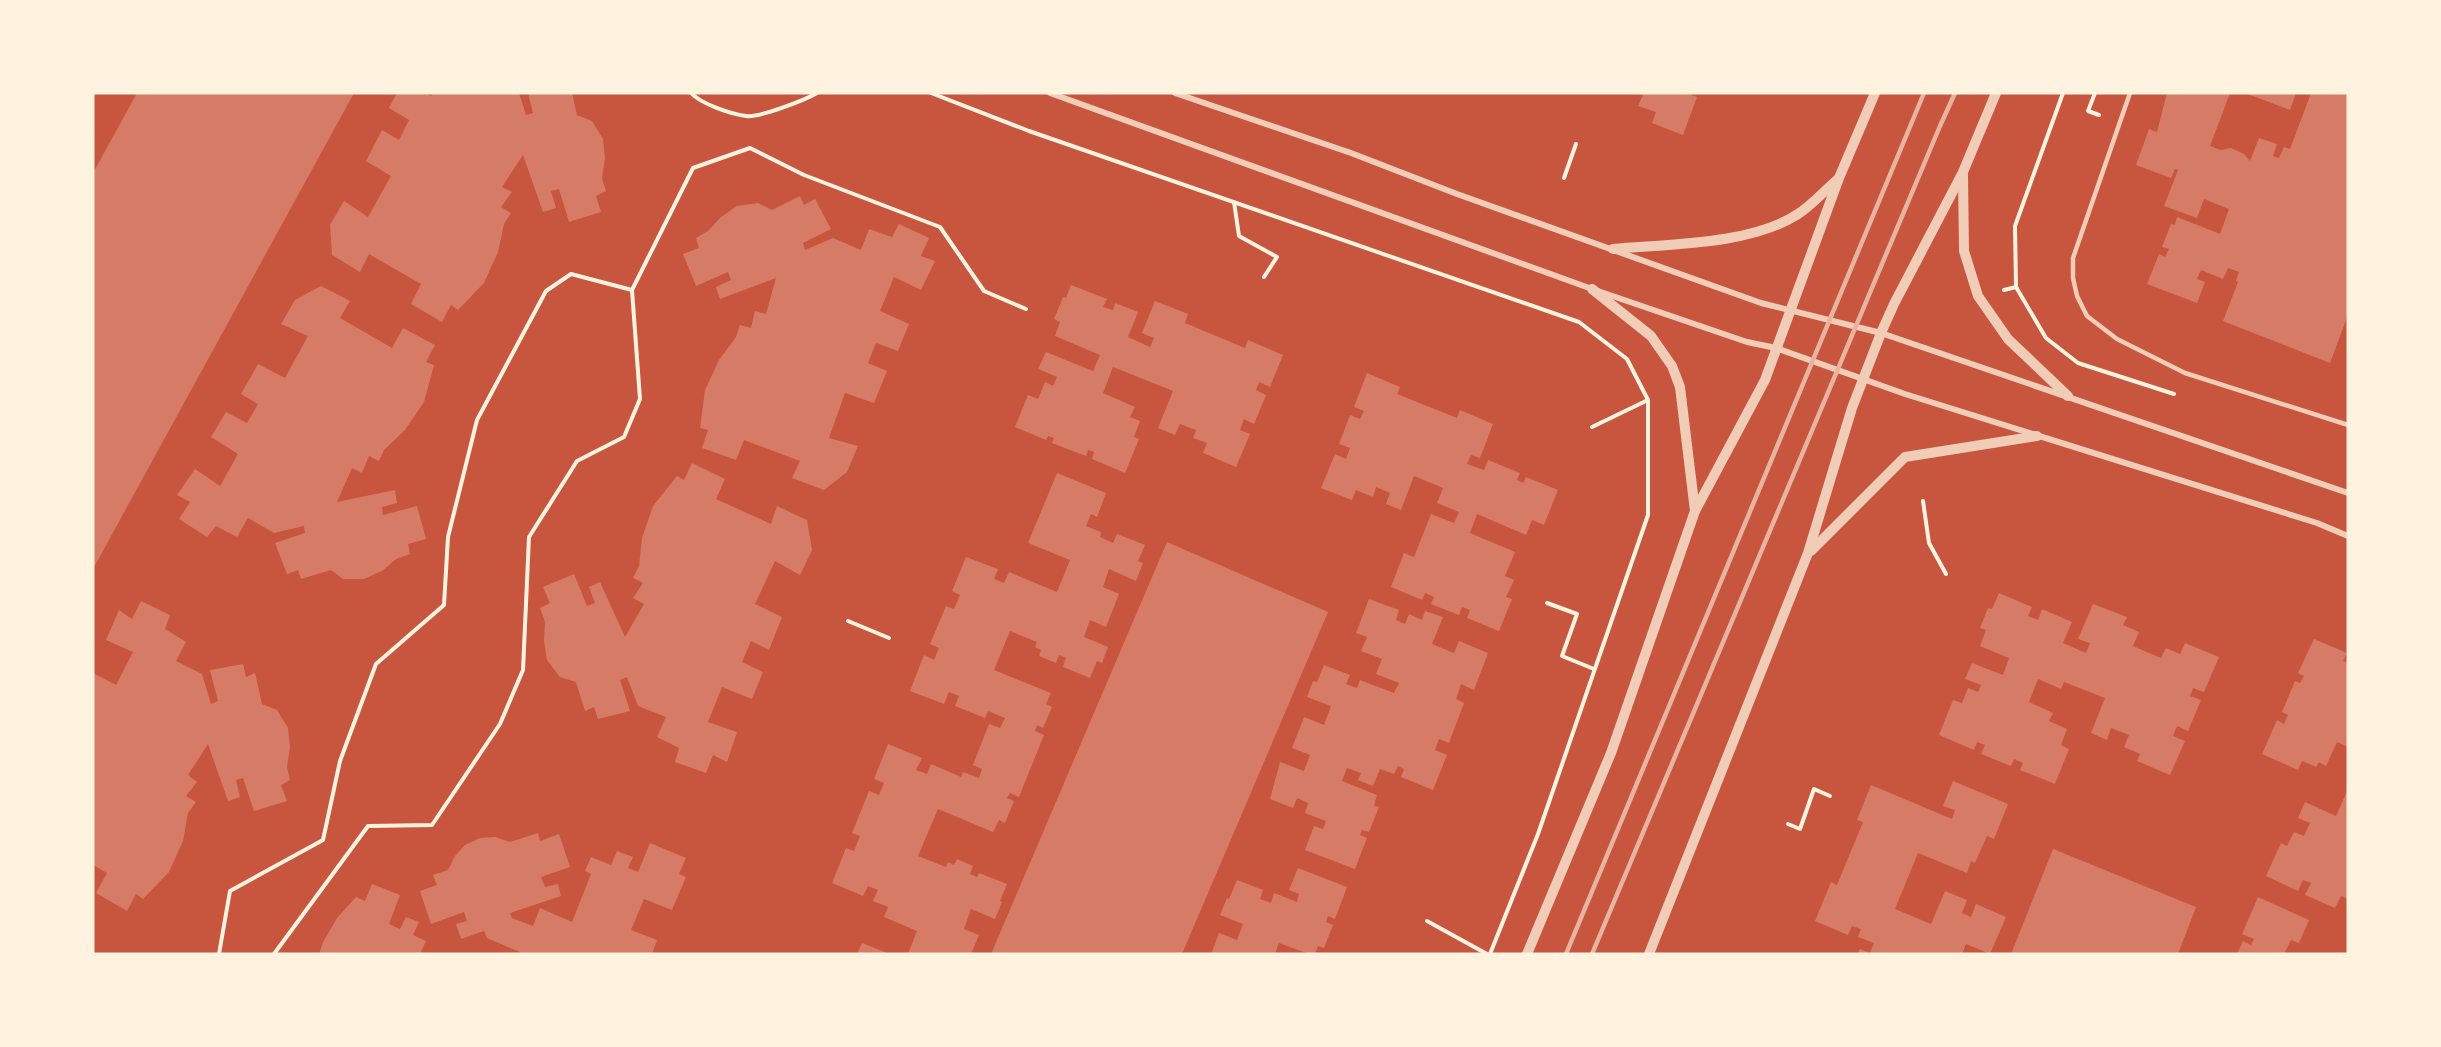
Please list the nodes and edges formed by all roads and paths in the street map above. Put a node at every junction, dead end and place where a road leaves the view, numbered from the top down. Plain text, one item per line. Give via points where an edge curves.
1 (691, 93) edge
2 (818, 93) edge
3 (931, 93) edge
4 (1050, 93) edge
5 (1175, 93) edge
6 (1875, 93) edge
7 (1995, 93) edge
8 (2063, 93) edge
9 (2130, 93) edge
10 (1576, 144) dead end
11 (1963, 172) junction
12 (1564, 178) dead end
13 (1839, 178) junction
14 (1234, 202) junction
15 (1613, 249) junction
16 (1264, 278) dead end
17 (1592, 289) junction
18 (632, 290) junction
19 (1978, 296) junction
20 (1026, 309) dead end
21 (1790, 310) junction
22 (1881, 333) junction
23 (1776, 348) junction
24 (1864, 378) junction
25 (2068, 396) junction
26 (1648, 400) junction
27 (2348, 425) edge
28 (1592, 427) dead end
29 (2037, 436) junction
30 (2348, 493) edge
31 (1923, 501) dead end
32 (1695, 511) junction
33 (2348, 536) edge
34 (1808, 554) junction
35 (1946, 574) dead end
36 (1547, 603) dead end
37 (848, 621) dead end
38 (889, 638) dead end
39 (1594, 669) junction
40 (1830, 796) dead end
41 (1788, 824) dead end
42 (1426, 921) dead end
43 (219, 954) edge
44 (274, 954) edge
45 (1489, 954) edge
46 (1527, 954) edge
47 (1649, 954) edge

1 - 2 path via 698,101 748,117
3 - 14 path
4 - 17 street
5 - 15 street
6 - 13 street
7 - 11 street
8 - 19 path via 2015,226 2016,287
9 - 27 lane via 2073,258 2077,296 2087,316 2117,339 2185,373
10 - 12 path
11 - 19 street via 1964,251
11 - 22 street
13 - 15 street via 1798,214 1766,229 1704,242
13 - 21 street
14 - 16 path via 1239,236 1277,257
14 - 26 path via 1579,322 1627,359
15 - 21 street
17 - 23 street via 1747,342
17 - 32 street via 1651,336 1672,366 1680,387
18 - 20 path via 693,168 750,148 804,175 940,227 984,291
18 - 43 path via 572,274 546,291 477,420 448,537 444,604 376,664 340,761 323,840 230,891
18 - 44 path via 640,399 624,437 577,461 529,537 523,670 500,724 432,825 368,826
19 - 25 street via 2008,339
21 - 22 street
21 - 23 street
22 - 24 street
22 - 25 street
23 - 24 street
23 - 32 street via 1765,380
24 - 29 street
24 - 34 street
25 - 30 street
26 - 28 path
26 - 39 path via 1648,515
29 - 33 street
29 - 34 street via 1905,457
31 - 35 path via 1929,543
32 - 46 street via 1611,753
34 - 47 street
36 - 39 path via 1577,615 1562,656
37 - 38 path
39 - 45 path via 1538,834
40 - 41 path via 1814,789 1800,829
42 - 45 path

